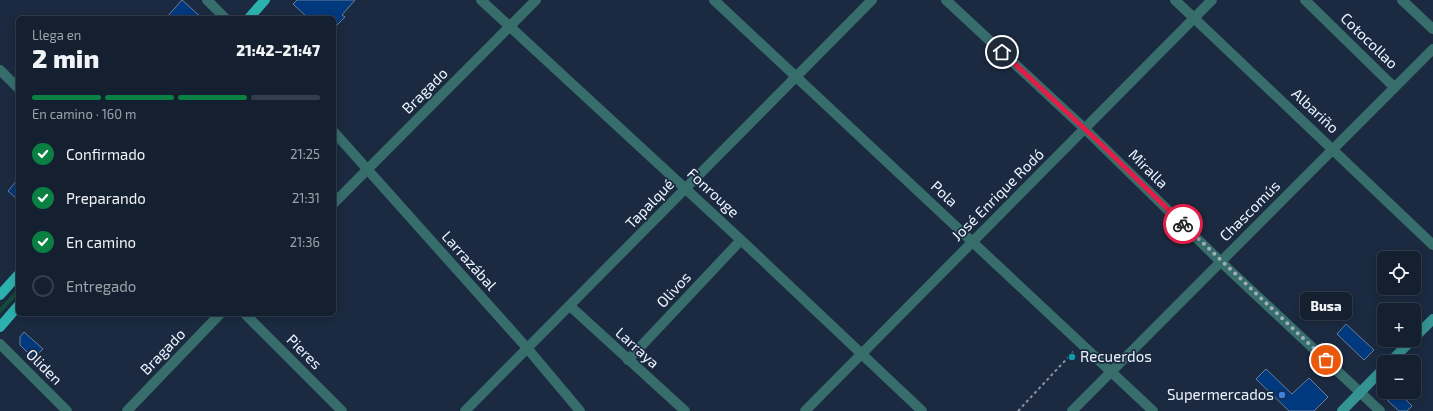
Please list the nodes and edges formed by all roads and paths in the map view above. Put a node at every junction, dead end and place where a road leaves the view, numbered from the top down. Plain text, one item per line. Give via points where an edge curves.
1 (207, 0) edge
2 (265, 0) edge
3 (481, 0) edge
4 (536, 0) edge
5 (714, 0) edge
6 (872, 0) edge
7 (946, 0) edge
8 (1175, 0) edge
9 (1212, 0) edge
10 (1305, 0) edge
11 (1402, 0) edge
12 (223, 16) edge
13 (251, 16) edge
14 (1194, 18) junction
15 (510, 26) junction
16 (1433, 29) edge
17 (1433, 49) edge
18 (0, 70) edge
19 (796, 76) junction
20 (16, 86) edge
21 (1394, 87) junction
22 (1085, 129) junction
23 (336, 134) edge
24 (1333, 149) junction
25 (368, 170) junction
26 (686, 189) junction
27 (336, 201) edge
28 (741, 240) junction
29 (972, 242) junction
30 (1433, 245) edge
31 (1221, 262) junction
32 (16, 276) edge
33 (0, 295) edge
34 (570, 306) junction
35 (16, 308) edge
36 (218, 316) edge
37 (247, 316) edge
38 (1433, 319) edge
39 (0, 327) edge
40 (1421, 331) edge
41 (0, 344) edge
42 (1081, 344) junction
43 (1405, 347) edge
44 (527, 348) junction
45 (862, 354) junction
46 (1397, 355) edge
47 (628, 360) junction
48 (1112, 372) junction
49 (1377, 375) edge
50 (1361, 392) junction
51 (67, 411) edge
52 (127, 411) edge
53 (342, 411) edge
54 (465, 411) edge
55 (580, 411) edge
56 (685, 411) edge
57 (805, 411) edge
58 (922, 411) edge
59 (1018, 411) edge
60 (1072, 411) edge
61 (1153, 411) edge
62 (1342, 411) edge
63 (1380, 411) edge

1 - 12 street
2 - 13 main road
3 - 15 street, Fonrouge
4 - 15 street, Bragado
5 - 19 street, Pola
6 - 19 street, Tapalqué
7 - 22 street, Miralla
8 - 14 street, Albariño
9 - 14 street, José Enrique Rodó
10 - 21 street, Cotocollao
11 - 16 street
14 - 22 street, José Enrique Rodó
14 - 24 street, Albariño
15 - 25 street, Bragado
15 - 26 street, Fonrouge
17 - 21 street, Chascomús
18 - 20 street
19 - 26 street, Tapalqué
19 - 29 street, Pola
21 - 24 street, Chascomús
22 - 29 street, José Enrique Rodó
22 - 31 street, Miralla
23 - 25 street, Larrazábal
24 - 30 street, Albariño
24 - 31 street, Chascomús
25 - 27 street, Bragado
25 - 44 street, Larrazábal
26 - 28 street, Fonrouge
26 - 34 street, Tapalqué
28 - 45 street, Fonrouge
28 - 47 street, Olivos
29 - 42 street, Pola
29 - 45 street, José Enrique Rodó
31 - 48 street, Chascomús
31 - 50 street, Miralla
32 - 33 main road
34 - 44 street, Tapalqué
34 - 47 street, Larraya
35 - 39 main road
36 - 52 street, Bragado
37 - 53 street, Pieres
38 - 40 main road
41 - 51 street, Oliden
42 - 48 street, Pola
42 - 59 path
43 - 46 main road
44 - 54 street, Tapalqué
44 - 55 street, Larrazábal
45 - 57 street, José Enrique Rodó
45 - 58 street, Fonrouge
47 - 56 street, Larraya
48 - 60 street, Chascomús
48 - 61 street, Pola
49 - 50 main road
50 - 62 main road
50 - 63 street, Miralla

